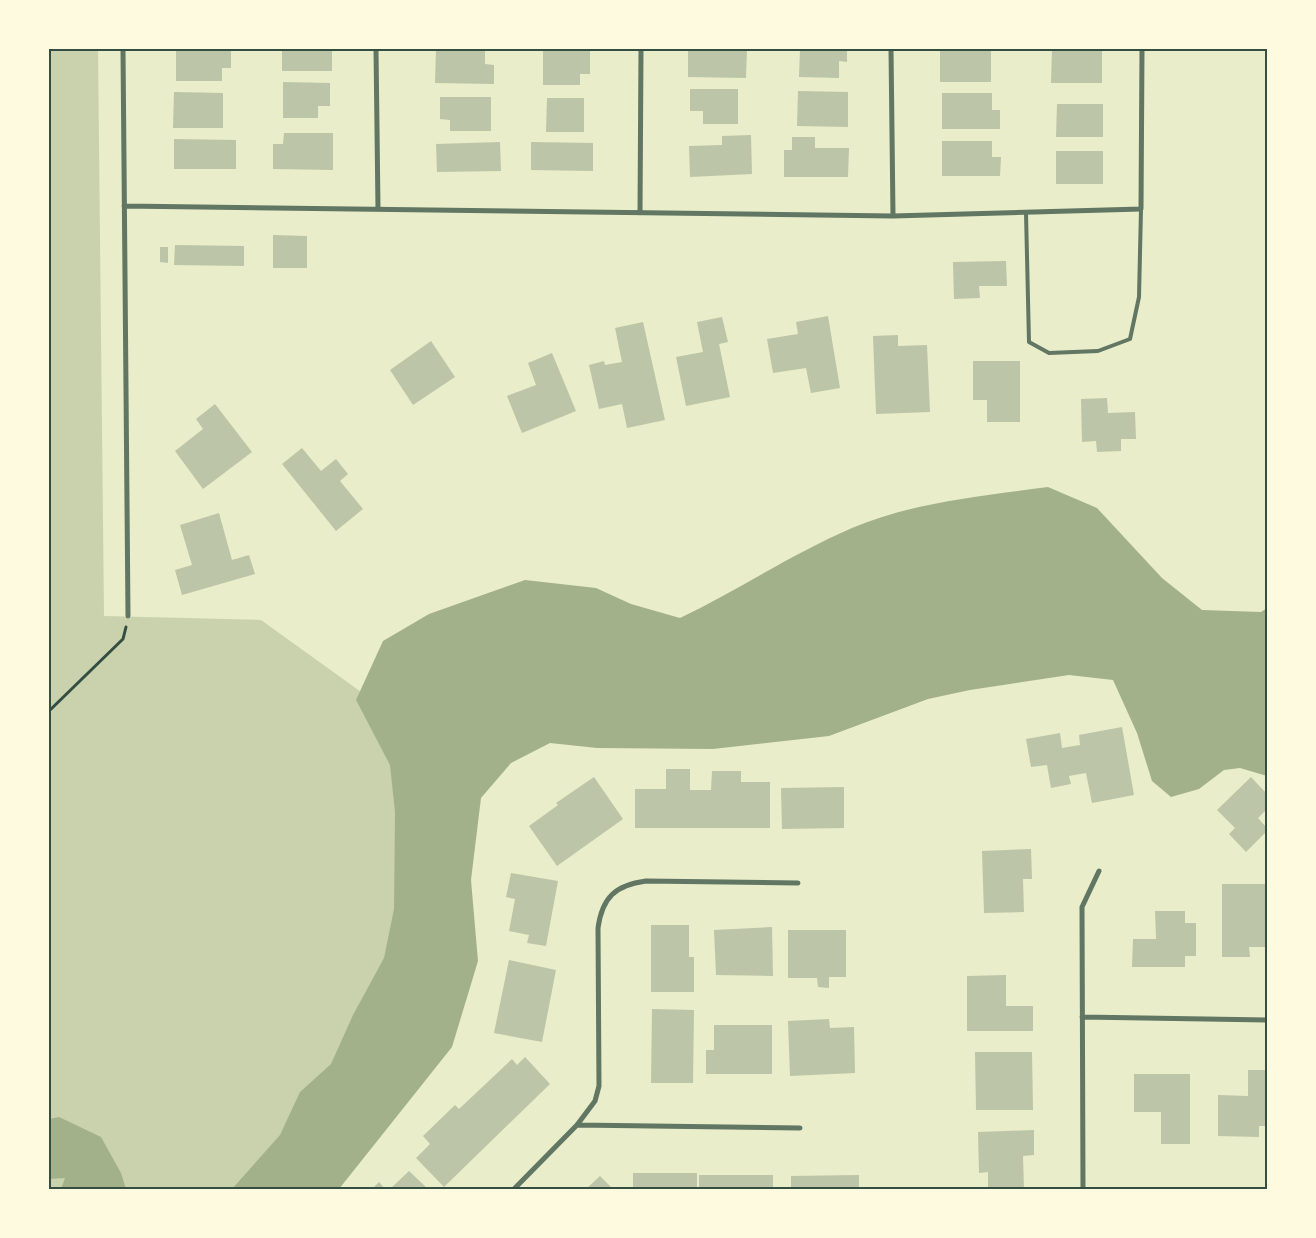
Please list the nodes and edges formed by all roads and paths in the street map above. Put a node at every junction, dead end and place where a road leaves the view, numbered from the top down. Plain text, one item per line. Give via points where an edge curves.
1 (123, 49) edge
2 (376, 49) edge
3 (640, 49) edge
4 (891, 49) edge
5 (1142, 49) edge
6 (124, 206) junction
7 (378, 209) junction
8 (1141, 209) junction
9 (640, 213) junction
10 (1026, 213) junction
11 (893, 216) junction
12 (128, 616) joint
13 (49, 711) edge
14 (1100, 871) dead end
15 (798, 883) dead end
16 (1082, 1017) junction
17 (1267, 1020) edge
18 (577, 1126) junction
19 (800, 1128) dead end
20 (514, 1189) edge
21 (1083, 1189) edge

1 - 6 street
2 - 7 street
3 - 9 street
4 - 11 street
5 - 8 street
6 - 7 street
6 - 12 street
7 - 9 street
8 - 10 street
8 - 10 lane via 1139,297 1130,339 1098,351 1049,353 1030,342
9 - 11 street
10 - 11 street
12 - 13 path via 123,639
14 - 16 street via 1082,907
15 - 18 street via 646,881 624,886 607,900 598,928 599,1086 595,1101
16 - 17 street
16 - 21 street
18 - 19 street
18 - 20 street

